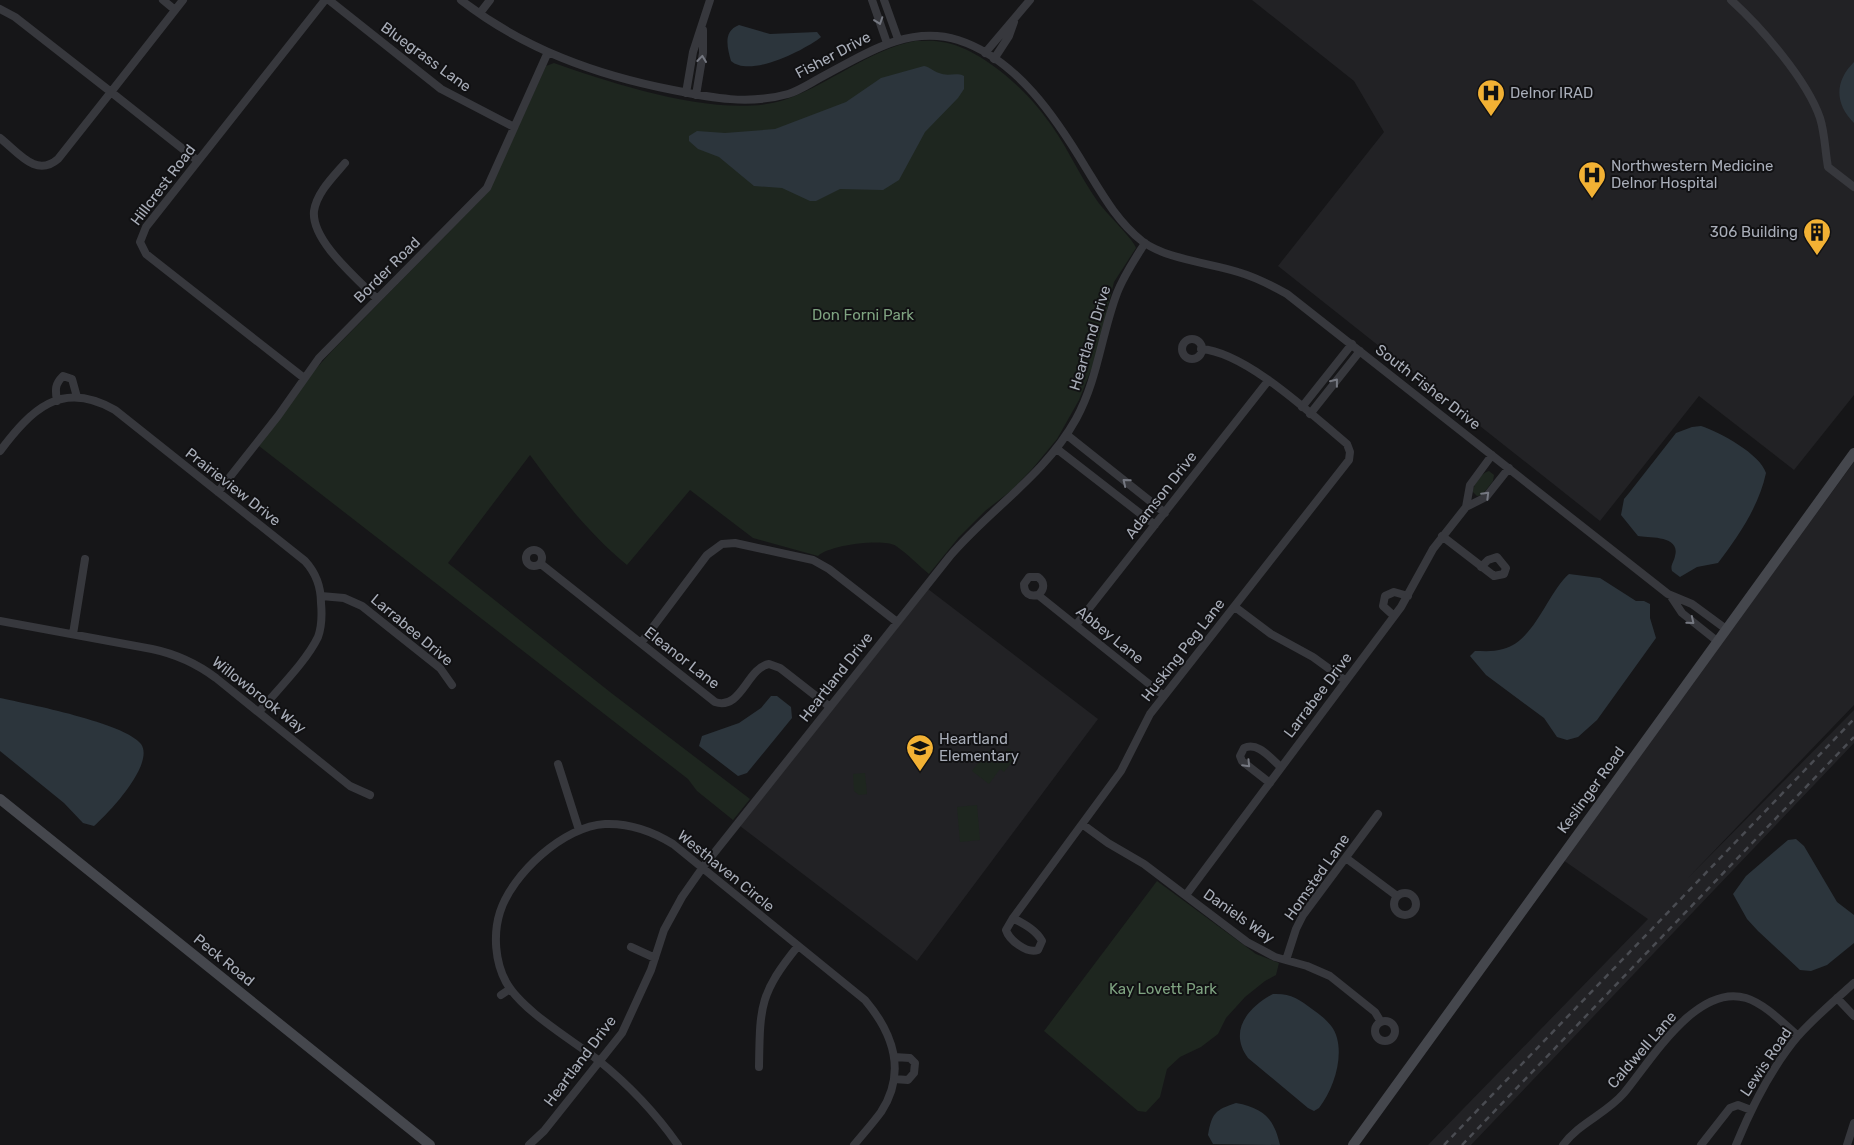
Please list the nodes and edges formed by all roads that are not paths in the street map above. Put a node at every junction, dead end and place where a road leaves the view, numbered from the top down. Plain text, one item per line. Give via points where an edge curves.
1 (162, 0) edge
2 (183, 0) edge
3 (325, 0) edge
4 (329, 0) edge
5 (461, 0) edge
6 (490, 0) edge
7 (710, 0) edge
8 (872, 0) edge
9 (884, 0) edge
10 (1030, 0) edge
11 (1731, 0) edge
12 (471, 3) edge
13 (0, 8) edge
14 (175, 10) junction
15 (480, 13) junction
16 (703, 22) junction
17 (1014, 22) junction
18 (898, 39) junction
19 (887, 42) junction
20 (548, 52) junction
21 (985, 53) junction
22 (994, 59) junction
23 (111, 92) junction
24 (686, 93) junction
25 (696, 95) junction
26 (514, 126) junction
27 (0, 138) edge
28 (198, 161) junction
29 (345, 163) dead end
30 (1854, 187) edge
31 (1145, 243) junction
32 (378, 299) junction
33 (1352, 344) junction
34 (1201, 349) dead end
35 (1360, 351) junction
36 (304, 378) junction
37 (1268, 381) junction
38 (76, 397) junction
39 (57, 401) junction
40 (1302, 407) junction
41 (1310, 414) junction
42 (1067, 435) junction
43 (1057, 449) junction
44 (0, 451) edge
45 (1854, 453) edge
46 (1492, 455) junction
47 (1509, 468) junction
48 (218, 492) junction
49 (1466, 507) junction
50 (1165, 513) junction
51 (1155, 525) junction
52 (1442, 536) junction
53 (85, 559) dead end
54 (541, 564) dead end
55 (1481, 567) dead end
56 (1038, 595) dead end
57 (1669, 595) junction
58 (321, 596) junction
59 (1408, 596) junction
60 (1235, 606) junction
61 (1394, 616) junction
62 (0, 621) edge
63 (897, 622) junction
64 (1076, 625) junction
65 (1726, 629) junction
66 (73, 634) junction
67 (1717, 641) junction
68 (641, 643) junction
69 (1346, 681) junction
70 (452, 685) dead end
71 (1164, 696) junction
72 (830, 708) junction
73 (259, 712) junction
74 (558, 764) dead end
75 (1281, 767) junction
76 (1270, 782) junction
77 (370, 795) dead end
78 (0, 798) edge
79 (1378, 814) dead end
80 (1082, 824) junction
81 (579, 830) junction
82 (1346, 858) junction
83 (703, 867) junction
84 (1186, 895) junction
85 (1397, 896) dead end
86 (1013, 918) junction
87 (798, 946) junction
88 (631, 947) dead end
89 (655, 958) junction
90 (1286, 960) junction
91 (1854, 983) edge
92 (510, 989) junction
93 (501, 995) dead end
94 (1837, 998) junction
95 (1854, 1016) edge
96 (1381, 1022) dead end
97 (1798, 1036) junction
98 (894, 1057) junction
99 (600, 1062) junction
100 (760, 1067) dead end
101 (894, 1079) junction
102 (1751, 1110) junction
103 (1854, 1123) edge
104 (544, 1132) junction
105 (430, 1145) edge
106 (529, 1145) edge
107 (536, 1145) edge
108 (678, 1145) edge
109 (854, 1145) edge
110 (1354, 1145) edge
111 (1563, 1145) edge
112 (1701, 1145) edge
113 (1736, 1145) edge
114 (1847, 1145) edge

1 - 14 street
2 - 14 street
3 - 28 street, Hillcrest Road
4 - 26 street, Bluegrass Lane via 441,89
5 - 12 street, Fisher Drive
6 - 15 street
7 - 16 street
8 -> 19 street
9 - 18 street
10 - 17 street
11 - 30 street via 1761,30 1798,78 1820,117 1828,167
12 - 15 street, Fisher Drive
13 - 23 street
14 - 23 street
15 - 20 street, Fisher Drive via 518,38
16 - 24 street via 693,52
25 -> 16 street
17 - 21 street via 1002,31
17 - 22 street
18 - 19 street, Fisher Drive
18 - 21 street, Fisher Drive via 939,36
19 - 25 street, Fisher Drive via 790,93 764,99 728,101
20 - 24 street, Fisher Drive via 614,78
20 - 26 street, Border Road
21 - 22 street, Fisher Drive
22 - 31 street, Fisher Drive via 1049,111 1111,209
23 - 27 street via 50,166 34,165
23 - 28 street
24 - 25 street, Fisher Drive
26 - 32 street, Border Road via 487,188
28 - 36 street, Hillcrest Road via 146,227 141,235 142,248
29 - 32 street via 326,184 314,210 317,230 328,247
31 - 33 street, South Fisher Drive via 1177,256 1239,272 1276,288
31 - 42 street, Heartland Drive via 1119,288 1094,378
32 - 36 street, Border Road
33 - 35 street, South Fisher Drive
33 - 40 street
34 - 37 street, Husking Peg Lane via 1234,357
41 -> 35 street
35 - 46 street, South Fisher Drive
36 - 48 street, Border Road
37 - 40 street, Husking Peg Lane
37 - 50 street, Adamson Drive
38 - 39 street, Prairieview Drive
38 - 39 street via 72,379 64,376 57,382
38 - 48 street, Prairieview Drive via 93,400 115,410
39 - 44 street, Prairieview Drive via 29,415
40 - 41 street, Husking Peg Lane
41 - 60 street, Husking Peg Lane via 1348,444 1350,460
42 - 43 street, Heartland Drive
50 -> 42 street
43 - 51 street
43 - 63 street, Heartland Drive via 1030,480 970,534
45 - 65 main road, Keslinger Road
46 - 47 street, South Fisher Drive
46 - 49 street, Larrabee Drive via 1470,485
49 -> 47 street, Larrabee Drive via 1486,497
47 - 57 street, South Fisher Drive
48 - 58 street, Prairieview Drive via 305,561 316,576
49 - 52 street, Larrabee Drive
50 - 51 street, Adamson Drive
51 - 64 street, Adamson Drive
52 - 55 street
52 - 59 street, Larrabee Drive
53 - 66 street
54 - 68 street, Eleanor Lane
56 - 64 street, Abbey Lane
57 - 65 street, South Fisher Drive via 1692,604
57 -> 67 street, South Fisher Drive via 1682,613
58 - 70 street, Larrabee Drive via 344,598 362,606 440,668
58 - 73 street, Prairieview Drive via 321,626 314,643
59 - 61 street, Larrabee Drive
59 - 61 street via 1394,592 1385,596 1384,606
60 - 69 street via 1271,634 1313,657
60 - 71 street, Husking Peg Lane
61 - 69 street, Larrabee Drive
62 - 66 street, Willowbrook Way
63 - 68 street via 819,563 747,544 729,543 707,555
63 - 72 street, Heartland Drive
64 - 71 street, Abbey Lane
65 - 67 main road, Keslinger Road
66 - 73 street, Willowbrook Way via 177,655 204,668
67 - 110 main road, Keslinger Road
68 - 72 street, Eleanor Lane via 720,704 734,699 756,671 769,664 780,668
69 - 75 street, Larrabee Drive
71 - 80 street, Husking Peg Lane via 1146,720 1121,771
72 - 83 street, Heartland Drive
73 - 77 street, Willowbrook Way via 350,786
74 - 81 street
75 - 76 street, Larrabee Drive
75 -> 76 street via 1257,747 1244,748 1240,756 1242,761
76 - 84 street, Larrabee Drive
78 - 105 main road, Peck Road
79 - 82 street, Homsted Lane
80 - 84 street, Daniels Way
80 - 86 street, Husking Peg Lane
81 - 83 street, Westhaven Circle via 604,824 644,829 673,844
81 - 92 street, Westhaven Circle via 549,847 534,861 506,898 499,913 495,944 499,964
82 - 85 street
82 - 90 street, Homsted Lane via 1303,915
83 - 87 street, Westhaven Circle
83 - 89 street, Heartland Drive via 664,930
84 - 90 street, Daniels Way via 1247,942
86 - 86 street via 1039,936 1042,942 1038,950 1028,950 1009,937 1006,930
87 - 98 street, Westhaven Circle via 865,1000 879,1016 890,1036
87 - 100 street via 776,972 765,995 760,1018
88 - 89 street
89 - 99 street, Heartland Drive via 637,1005 622,1033
90 - 96 street, Daniels Way via 1330,976 1376,1012
91 - 94 street, Lewis Road
92 - 93 street
92 - 99 street, Westhaven Circle via 517,998
94 - 95 street
94 - 97 street, Lewis Road
97 - 102 street, Lewis Road via 1772,1072
97 - 111 street, Caldwell Lane via 1746,998 1727,996 1712,999 1695,1010 1651,1056 1622,1095 1571,1134
98 - 101 street, Westhaven Circle
98 - 101 street via 910,1058 915,1064 914,1074 908,1080
99 - 104 street, Heartland Drive
99 - 108 street, Westhaven Circle via 644,1100
101 - 109 street, Westhaven Circle via 882,1111
102 - 112 street via 1738,1105 1730,1108
102 - 113 street, Lewis Road
103 - 114 street
104 - 106 street, Heartland Drive
104 - 107 street, Heartland Drive

